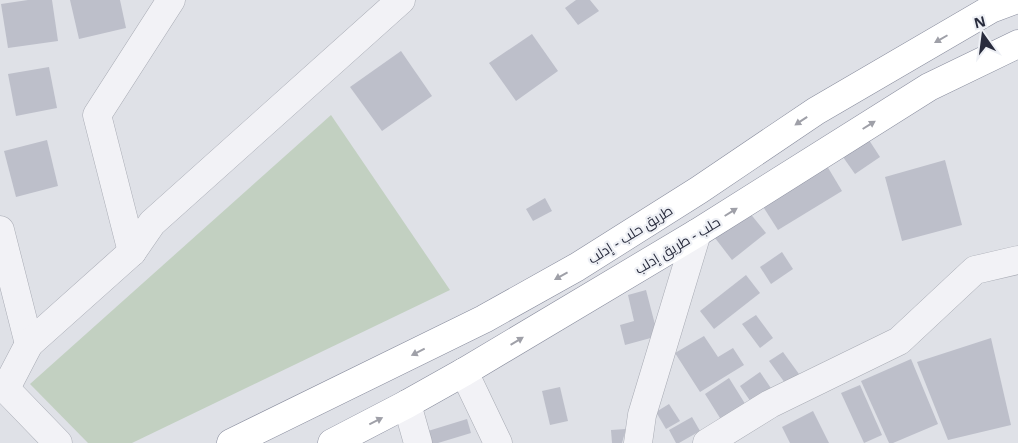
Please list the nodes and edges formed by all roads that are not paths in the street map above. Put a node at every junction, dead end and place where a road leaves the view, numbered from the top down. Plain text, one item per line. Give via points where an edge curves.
1 (172, 0) edge
2 (401, 0) edge
3 (1015, 0) edge
4 (1018, 44) edge
5 (0, 230) edge
6 (697, 234) junction
7 (132, 252) junction
8 (1018, 260) edge
9 (29, 344) junction
10 (464, 372) junction
11 (3, 387) edge
12 (407, 404) junction
13 (58, 443) edge
14 (231, 443) edge
15 (332, 443) edge
16 (418, 443) edge
17 (498, 443) edge
18 (638, 443) edge
19 (707, 443) edge

1 - 7 street via 97,115
2 - 7 street via 152,222
3 -> 14 highway, طريق حلب - إدلب via 991,10 816,111 700,190 577,267 484,319
6 -> 4 highway, حلب - طريق إدلب via 929,87
5 - 9 street
10 -> 6 highway, حلب - طريق إدلب
6 - 18 street via 642,415
7 - 9 street
8 - 19 street via 975,270 899,341 770,404
9 - 11 street
10 - 12 highway, حلب - طريق إدلب
10 - 17 street
11 - 13 street
15 -> 12 highway, حلب - طريق إدلب
12 - 16 street

